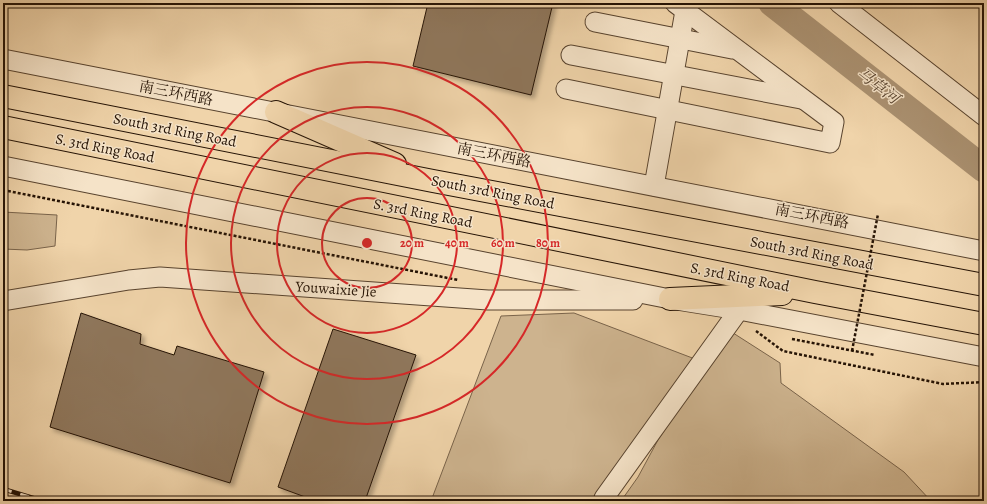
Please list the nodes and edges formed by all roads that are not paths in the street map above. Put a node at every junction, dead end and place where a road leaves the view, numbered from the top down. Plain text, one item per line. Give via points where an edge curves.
1 (839, 3) edge
2 (680, 7) edge
3 (595, 22) dead end
4 (680, 39) junction
5 (737, 50) junction
6 (571, 55) dead end
7 (3, 59) edge
8 (673, 75) junction
9 (566, 90) dead end
10 (3, 96) edge
11 (806, 100) junction
12 (667, 110) junction
13 (276, 112) junction
14 (984, 116) edge
15 (3, 127) edge
16 (3, 166) edge
17 (433, 181) junction
18 (654, 186) junction
19 (984, 251) edge
20 (984, 285) edge
21 (815, 292) junction
22 (670, 299) junction
23 (3, 301) edge
24 (735, 316) junction
25 (984, 324) edge
26 (984, 357) edge
27 (604, 501) edge

1 - 14 street
2 - 4 street
2 - 5 street
3 - 4 street
4 - 5 street
4 - 8 street
5 - 11 street
6 - 8 street
7 - 13 street, 南三环西路
8 - 11 street
8 - 12 street
9 - 12 street
10 - 17 highway, South 3rd Ring Road
11 - 12 street via 834,122 830,143
12 - 18 street
13 - 17 highway
13 - 18 street, 南三环西路
15 - 21 highway, S. 3rd Ring Road
16 - 22 street
17 - 20 highway, South 3rd Ring Road
18 - 19 street, 南三环西路
21 - 22 highway
21 - 25 highway, S. 3rd Ring Road
22 - 23 street, Youwaixie Jie via 488,300 160,277
22 - 24 street
24 - 26 street
24 - 27 street

